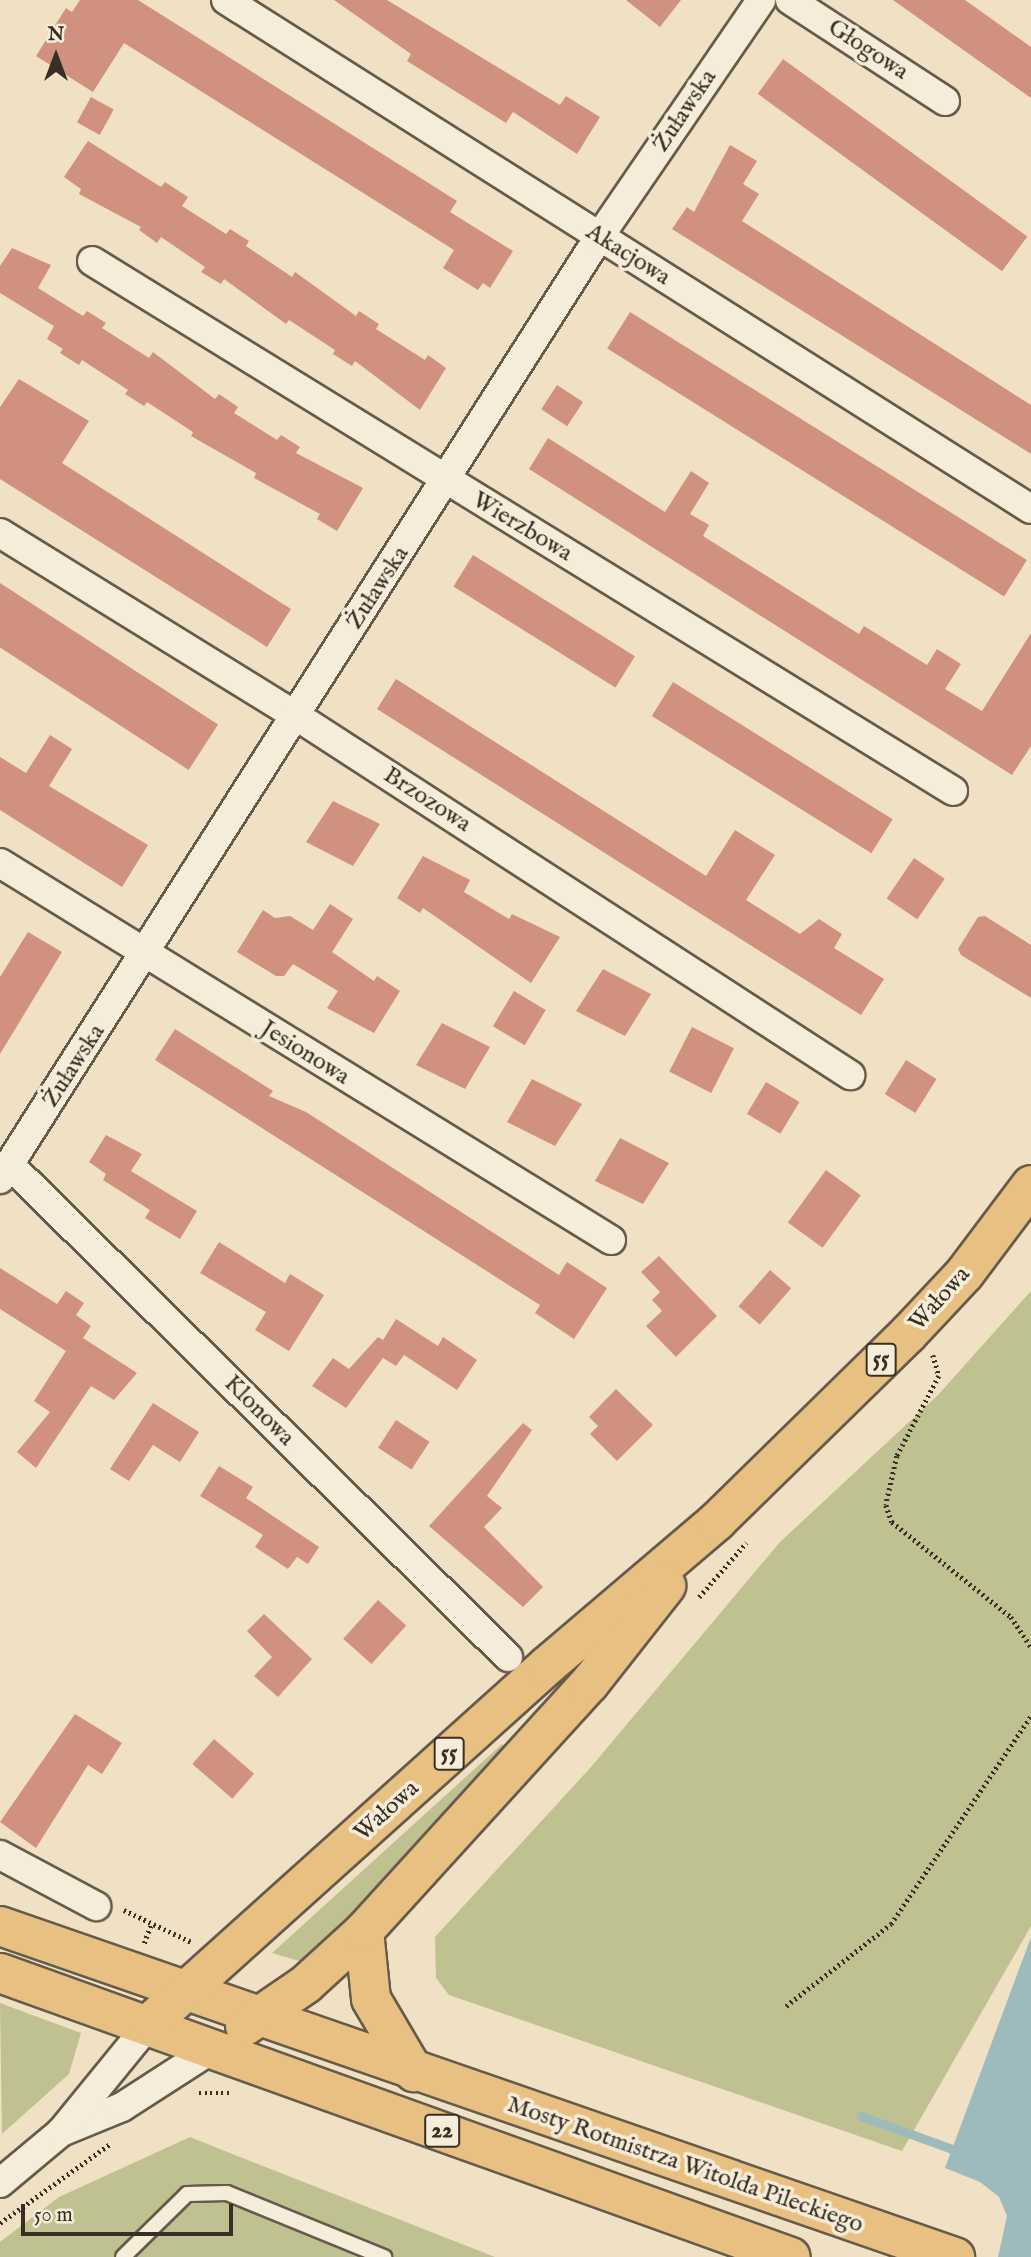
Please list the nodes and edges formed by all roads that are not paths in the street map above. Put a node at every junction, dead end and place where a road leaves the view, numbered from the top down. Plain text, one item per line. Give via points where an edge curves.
1 (226, 0) edge
2 (761, 0) edge
3 (790, 0) edge
4 (945, 101) dead end
5 (599, 237) junction
6 (92, 261) dead end
7 (447, 482) junction
8 (1031, 509) edge
9 (0, 533) edge
10 (295, 715) junction
11 (953, 791) dead end
12 (0, 863) edge
13 (146, 955) junction
14 (850, 1075) dead end
15 (5, 1172) edge
16 (1031, 1185) edge
17 (611, 1240) dead end
18 (717, 1521) junction
19 (508, 1657) dead end
20 (0, 1856) edge
21 (96, 1906) dead end
22 (0, 1926) edge
23 (364, 1931) junction
24 (0, 1973) edge
25 (183, 1990) junction
26 (259, 2016) junction
27 (150, 2023) junction
28 (215, 2047) junction
29 (414, 2072) junction
30 (61, 2132) junction
31 (0, 2183) edge
32 (945, 2253) edge
33 (123, 2257) edge
34 (384, 2257) edge
35 (792, 2257) edge

1 - 5 street, Akacjowa
2 - 5 street, Żuławska
3 - 4 street, Głogowa
5 - 7 street, Żuławska
5 - 8 street, Akacjowa
6 - 7 street, Wierzbowa
7 - 10 street, Żuławska
7 - 11 street, Wierzbowa
9 - 10 street, Brzozowa
10 - 13 street, Żuławska
10 - 14 street, Brzozowa
12 - 13 street, Jesionowa
13 - 15 street, Żuławska
13 - 17 street, Jesionowa
15 - 19 street, Klonowa
16 - 18 main road, Wałowa / 55 via 965,1273 908,1334
18 - 23 main road, Wałowa / 55 via 589,1684
18 - 25 main road, Wałowa / 55
20 - 21 street
22 - 25 main road, 22
23 - 26 main road, Wałowa via 306,1984
23 - 29 main road via 371,2000
24 - 27 main road, 22
25 - 26 main road, 22
25 - 27 main road, 55
26 - 28 main road, Wałowa
26 - 29 main road, 22
27 - 28 main road, Mosty Rotmistrza Witolda Pileckiego / 22
27 - 30 street
28 - 30 street via 122,2107
28 - 35 main road, Mosty Rotmistrza Witolda Pileckiego / 22
29 - 32 main road, Mosty Rotmistrza Witolda Pileckiego / 22
30 - 31 street
33 - 34 lane via 187,2194 227,2193

